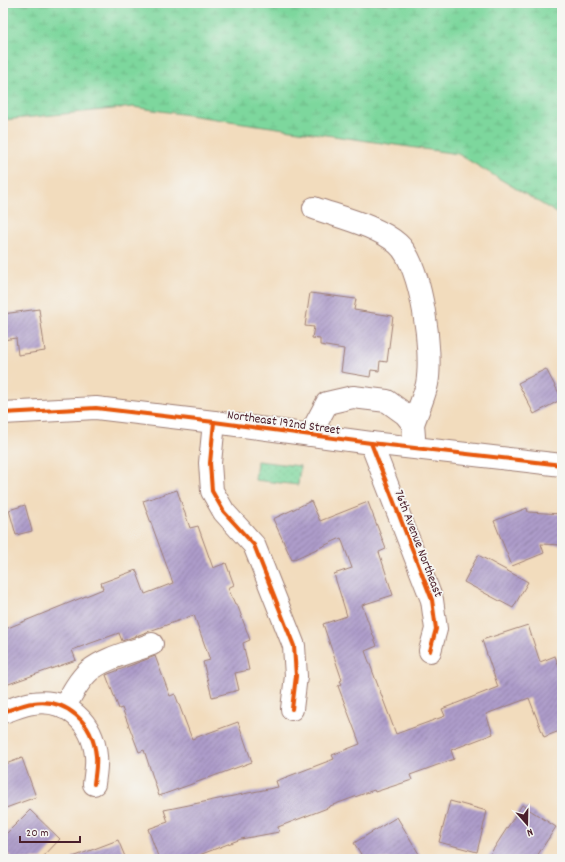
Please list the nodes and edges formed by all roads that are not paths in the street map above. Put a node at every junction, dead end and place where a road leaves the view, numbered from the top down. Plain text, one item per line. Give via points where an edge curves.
1 (314, 208) dead end
2 (3, 413) edge
3 (214, 422) junction
4 (413, 424) junction
5 (310, 435) junction
6 (371, 443) junction
7 (415, 448) junction
8 (562, 465) edge
9 (152, 644) dead end
10 (430, 651) dead end
11 (64, 708) junction
12 (292, 709) dead end
13 (3, 712) edge
14 (94, 784) dead end

1 - 4 street via 379,232 398,243 406,254 424,309 428,342 427,384
2 - 3 street, Northeast 192nd Street via 96,408
3 - 5 street, Northeast 192nd Street
3 - 12 street via 210,463 212,491 224,512 254,545 294,646 296,676
4 - 5 street via 388,401 353,397 327,403
4 - 7 street
5 - 6 street, Northeast 192nd Street
6 - 7 street, Northeast 192nd Street
6 - 10 street, 76th Avenue Northeast via 432,600 436,629
7 - 8 street, Northeast 192nd Street
9 - 11 street via 98,665 88,672
11 - 13 street via 58,704 33,703
11 - 14 street via 77,715 87,727 96,756

